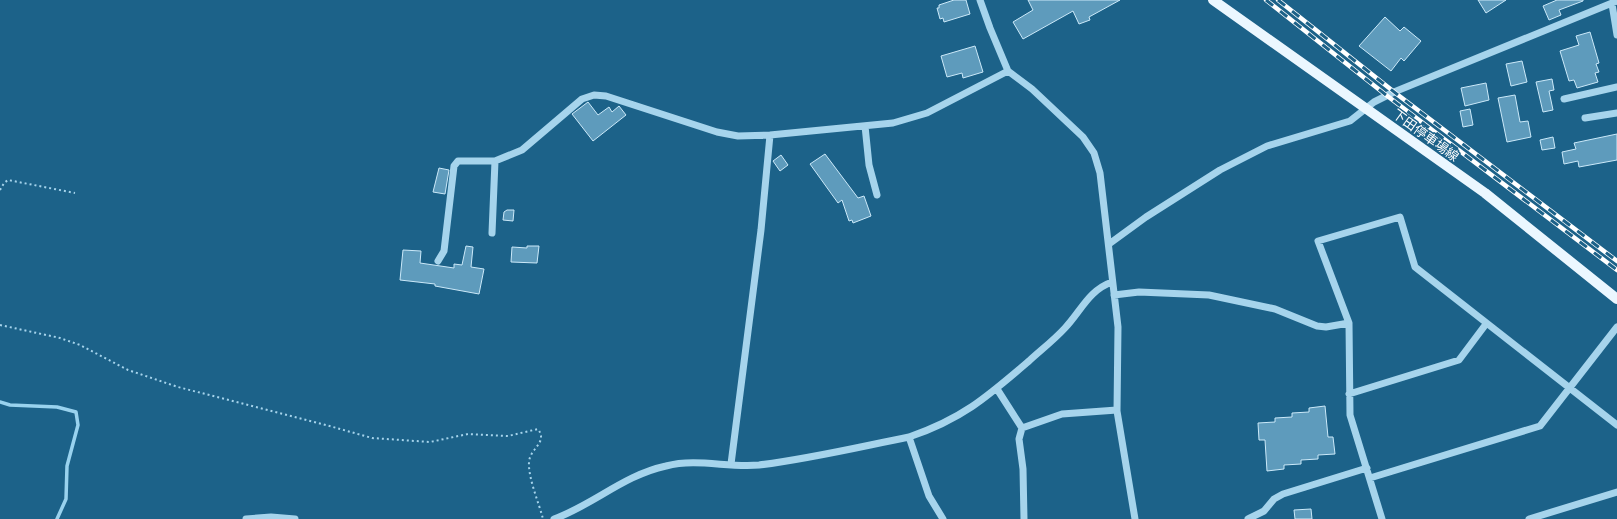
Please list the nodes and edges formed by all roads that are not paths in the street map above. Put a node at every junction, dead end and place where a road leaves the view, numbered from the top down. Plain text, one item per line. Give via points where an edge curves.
1 (980, 0) edge
2 (1213, 0) edge
3 (1614, 2) edge
4 (1617, 35) edge
5 (1008, 71) junction
6 (1617, 87) edge
7 (1564, 99) dead end
8 (1366, 108) junction
9 (1617, 113) edge
10 (1585, 118) dead end
11 (865, 126) junction
12 (770, 135) junction
13 (495, 161) junction
14 (877, 196) dead end
15 (492, 233) dead end
16 (1109, 244) junction
17 (438, 261) dead end
18 (1112, 282) junction
19 (1114, 295) junction
20 (1617, 299) edge
21 (1349, 323) junction
22 (1486, 324) junction
23 (1617, 327) edge
24 (1571, 388) junction
25 (997, 389) junction
26 (1349, 394) junction
27 (1117, 410) junction
28 (1617, 425) edge
29 (1022, 428) junction
30 (909, 437) junction
31 (731, 464) junction
32 (1367, 468) junction
33 (1370, 478) junction
34 (1617, 492) edge
35 (246, 519) edge
36 (295, 519) edge
37 (554, 519) edge
38 (942, 519) edge
39 (1024, 519) edge
40 (1135, 519) edge
41 (1248, 519) edge
42 (1382, 519) edge
43 (1530, 519) edge

1 - 5 street
2 - 8 main road, 下田停車場線
3 - 4 street
3 - 8 street via 1394,92
5 - 11 street via 926,113 893,123
5 - 16 street via 1032,88 1084,137 1094,153 1100,173
6 - 7 street
8 - 16 street via 1350,121 1267,146 1220,170
8 - 20 main road, 下田停車場線 via 1485,193
9 - 10 street
11 - 12 street
11 - 14 street via 869,165
12 - 13 street via 738,136 717,132 606,96 594,95 582,99 522,150
12 - 31 street via 761,230
13 - 15 street
13 - 17 street via 458,161 454,166 444,251
16 - 18 street
18 - 19 street
18 - 25 street via 1102,285 1092,293 1065,329
19 - 21 street via 1139,292 1209,295 1276,309 1316,326
19 - 27 street via 1118,327
21 - 22 street via 1318,241 1400,217 1415,267
21 - 26 street
22 - 24 street
22 - 26 street via 1459,360
23 - 24 street
24 - 28 street
24 - 33 street via 1540,426
25 - 29 street
25 - 30 street via 953,419
26 - 32 street via 1350,415
27 - 29 street via 1062,414
27 - 40 street
29 - 39 street via 1019,439 1023,469
30 - 31 street via 759,465
30 - 38 street via 929,496
31 - 37 street via 681,462 647,471
32 - 33 street
32 - 41 street via 1282,494 1264,511
33 - 42 street
34 - 43 street
35 - 36 street

